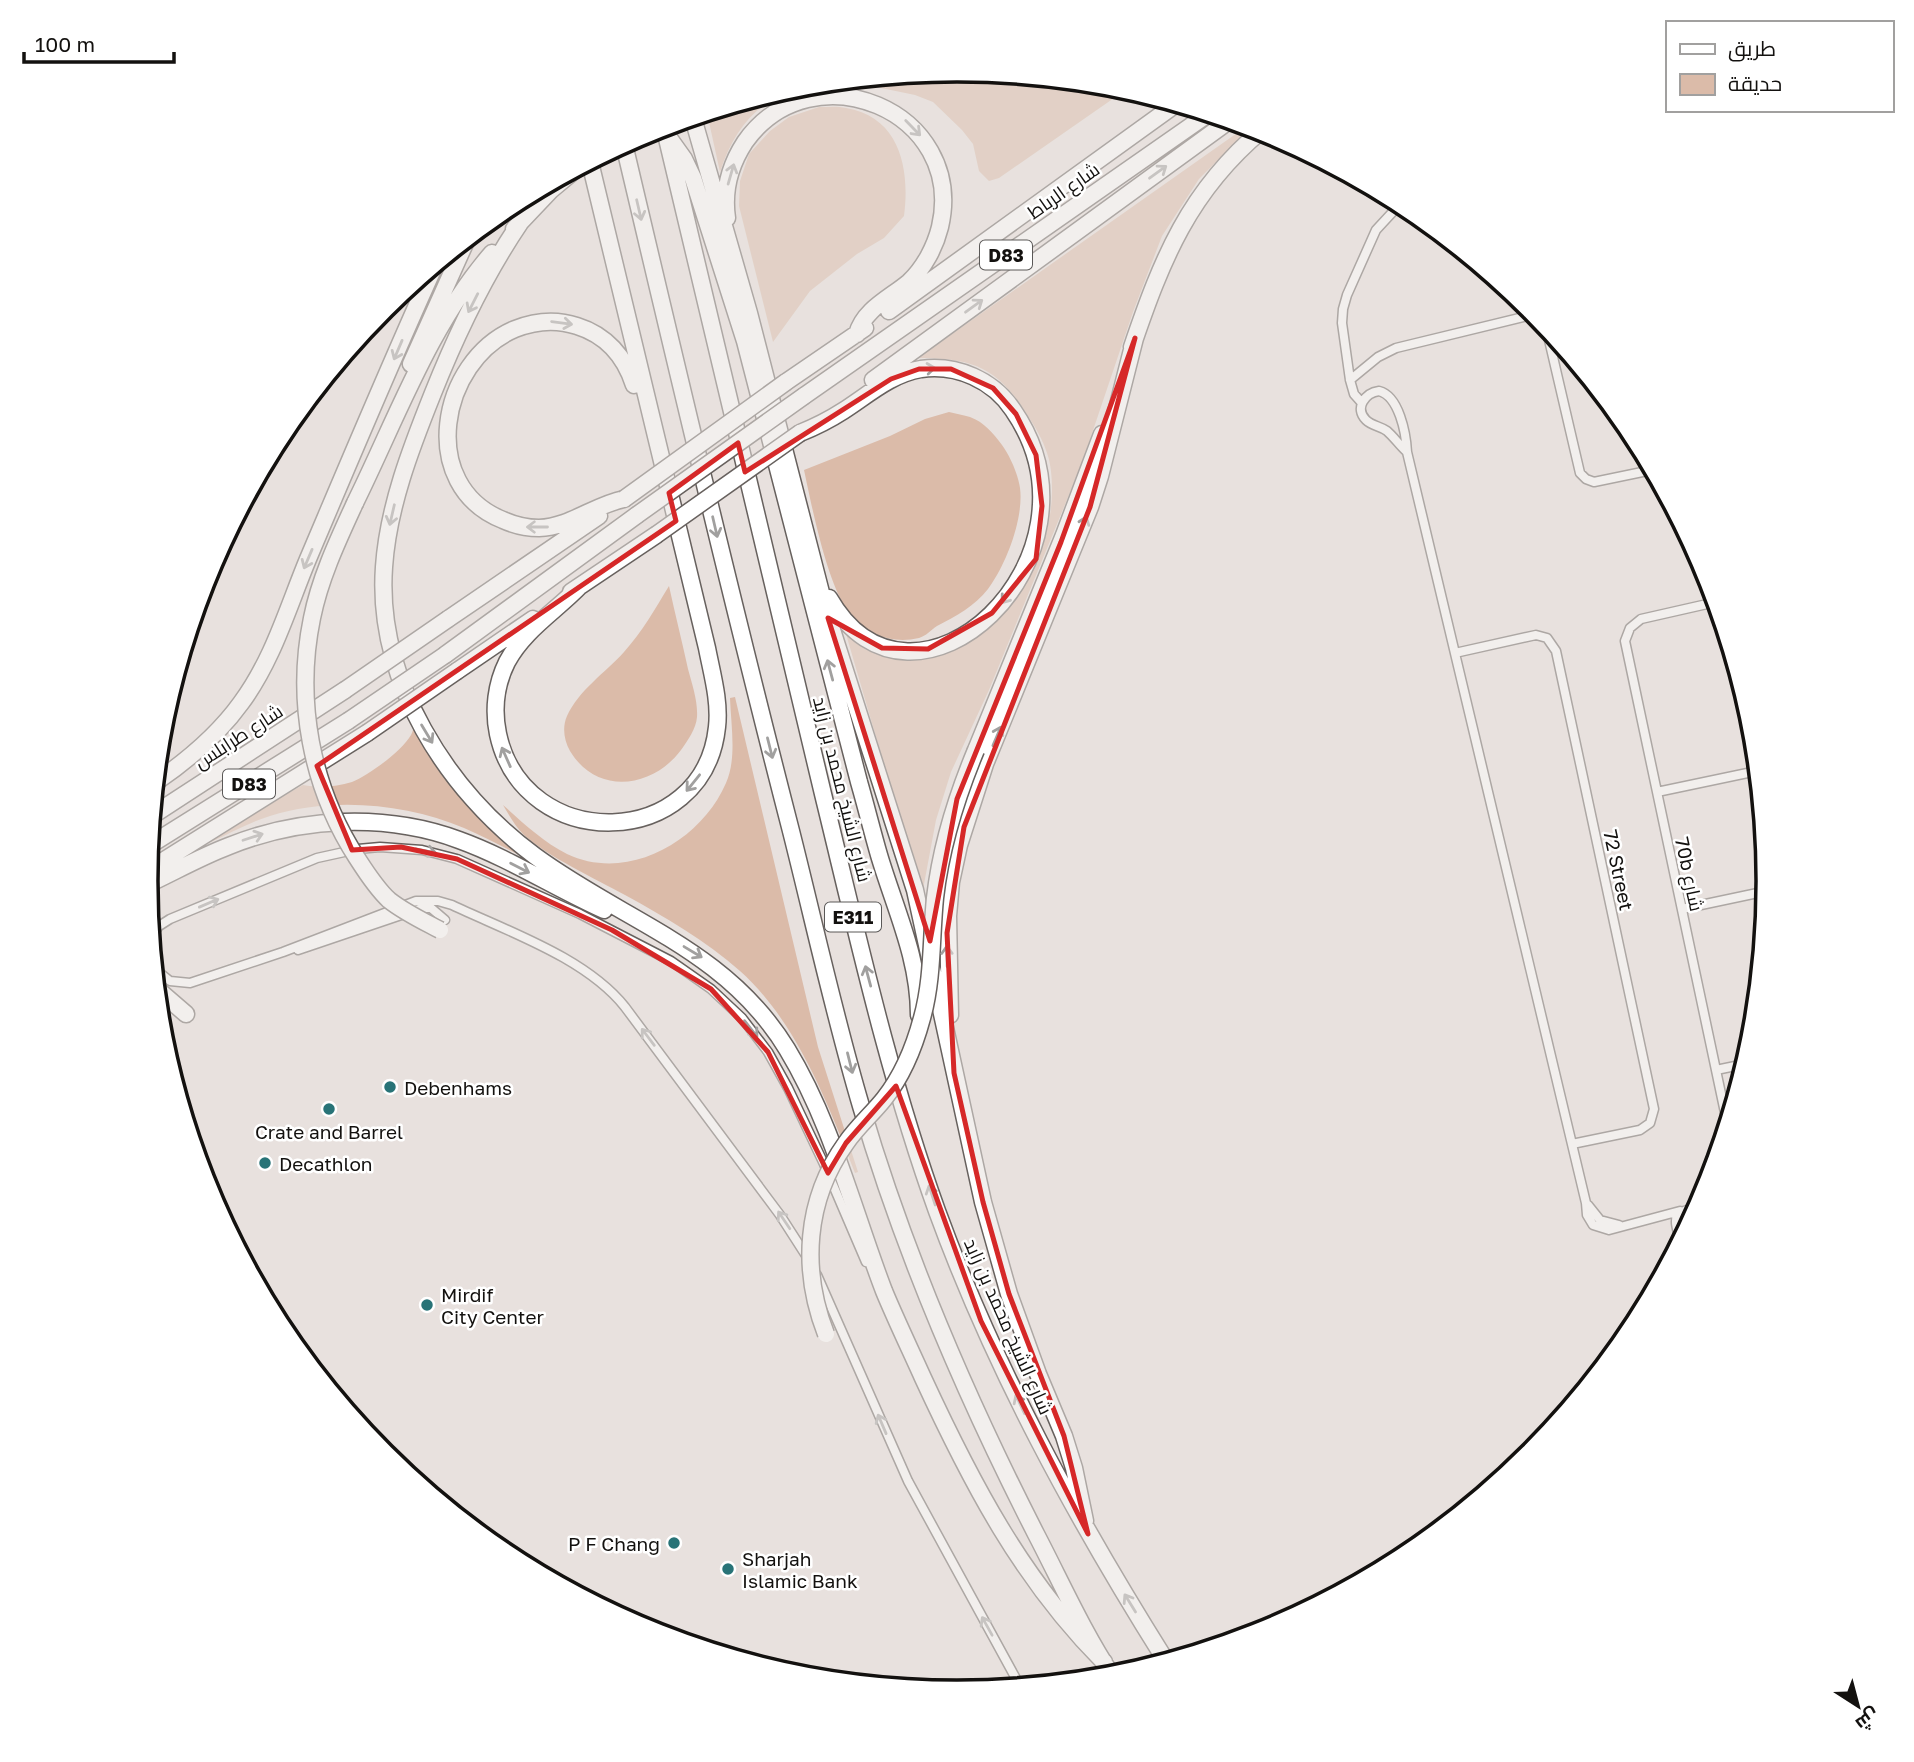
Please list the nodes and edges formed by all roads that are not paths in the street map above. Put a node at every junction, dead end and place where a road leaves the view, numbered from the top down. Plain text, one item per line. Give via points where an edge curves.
1 (1168, 110) edge
2 (1199, 120) edge
3 (696, 126) edge
4 (1220, 127) edge
5 (669, 136) edge
6 (667, 137) edge
7 (1253, 139) edge
8 (626, 154) edge
9 (592, 171) edge
10 (543, 198) edge
11 (1393, 212) edge
12 (520, 223) junction
13 (459, 256) edge
14 (427, 282) edge
15 (749, 313) junction
16 (1523, 317) edge
17 (857, 334) junction
18 (1135, 338) junction
19 (1550, 346) edge
20 (1350, 380) junction
21 (1362, 403) junction
22 (651, 418) junction
23 (800, 433) junction
24 (1407, 452) junction
25 (1643, 472) edge
26 (357, 498) junction
27 (624, 499) junction
28 (814, 563) junction
29 (580, 586) junction
30 (1706, 604) edge
31 (1455, 653) junction
32 (1748, 773) edge
33 (165, 776) edge
34 (1657, 792) junction
35 (162, 809) edge
36 (160, 839) edge
37 (159, 863) edge
38 (158, 879) edge
39 (1756, 893) edge
40 (1682, 909) junction
41 (160, 926) edge
42 (441, 927) joint
43 (658, 932) junction
44 (283, 952) junction
45 (164, 976) edge
46 (167, 998) edge
47 (186, 1014) dead end
48 (918, 1032) junction
49 (1734, 1066) edge
50 (1716, 1070) junction
51 (954, 1073) junction
52 (1723, 1105) edge
53 (1572, 1144) junction
54 (1684, 1211) edge
55 (1679, 1212) junction
56 (1676, 1228) edge
57 (885, 1292) junction
58 (826, 1334) dead end
59 (1088, 1534) junction
60 (1161, 1654) edge
61 (1104, 1662) junction
62 (1106, 1665) edge
63 (1015, 1677) edge

1 - 17 highway, شارع الرباط / D83
2 - 36 highway, شارع الرباط / D83, bridge via 445,654
3 - 15 highway
23 -> 4 highway
48 -> 5 highway, bridge via 914,963 879,855 745,341 693,178
59 -> 6 highway, شارع الشيخ محمد بن زايد / E311 via 1031,1429 981,1321 937,1210 900,1097 778,612
7 - 18 highway via 1219,172 1186,216 1161,265
8 -> 61 highway, E311 via 725,570 861,1106 894,1206 973,1402
9 - 22 highway
10 - 12 highway
11 - 20 street via 1376,230 1347,295 1342,323
12 - 26 highway via 483,263 452,307
12 -> 43 highway via 486,277 450,351 397,494 384,565 387,628 418,718 470,795 534,855
13 - 26 highway via 381,432
14 -> 33 highway via 257,679 216,732
15 -> 17 highway via 726,212 728,180 736,158 759,127 793,104 834,95 861,98 899,115 917,132 936,163 943,200 940,225 926,260 911,280 866,316
15 - 28 highway
16 - 20 street via 1396,348
17 - 27 highway, شارع الرباط / D83, bridge
18 - 48 highway, bridge via 1064,535 957,799 943,848 930,983
51 -> 18 highway via 947,933 959,845 985,764 1090,507
19 - 25 street via 1578,468 1586,479 1594,482
20 - 21 street
21 - 24 street via 1367,421 1387,431
21 - 24 street via 1375,391 1391,396
27 -> 22 highway via 551,527 528,527 492,516 470,498 454,471 448,439 454,394 472,362 500,337 535,323 565,323 593,333 611,346 625,363
22 -> 29 highway via 707,648 718,723 698,779 680,798 640,819 597,823 555,810 521,782 500,744 496,695 506,664 524,637
23 -> 28 highway via 900,375 951,369 993,388 1009,404 1030,439 1042,489 1036,540 1015,587 979,624 939,646 893,650 861,637 838,613
23 - 29 highway, bridge
24 - 31 street
26 - 42 highway, bridge via 323,578 312,617 306,657 308,734 326,797 349,845 379,889 398,907
27 - 35 highway, شارع طرابلس / D83, bridge
28 - 51 highway via 915,890
29 - 37 highway, bridge via 367,733
30 - 34 street, 70b شارع via 1646,617 1627,633 1625,645
31 - 53 street
31 - 53 street, 72 Street via 1536,635 1546,638 1556,650 1654,1109 1650,1123 1640,1130
32 - 34 street
34 - 40 street, 70b شارع
38 -> 43 highway via 270,832 337,822 393,824 458,839
39 - 40 street
40 - 50 street, 70b شارع
41 -> 57 street via 297,866 337,853 380,847 422,850 457,859 580,914 694,976 755,1034 788,1088 859,1247
42 - 44 street via 431,908 422,908
43 -> 57 highway via 701,956 742,991 786,1048 819,1111
44 - 45 street via 190,983
63 -> 44 street via 908,1481 796,1238 607,987 574,963 438,901 416,901
46 - 47 highway
48 - 58 highway, bridge via 897,1080 841,1150 817,1203 810,1236 810,1270
49 - 50 street
50 - 52 street, 70b شارع
51 - 59 highway via 1009,1294 1064,1436
53 - 55 street via 1586,1203 1600,1220 1620,1225
54 - 55 street
55 - 56 street
57 - 61 highway via 957,1452 997,1523 1045,1597
60 -> 59 highway, شارع الشيخ محمد بن زايد / E311
61 - 62 highway, E311

